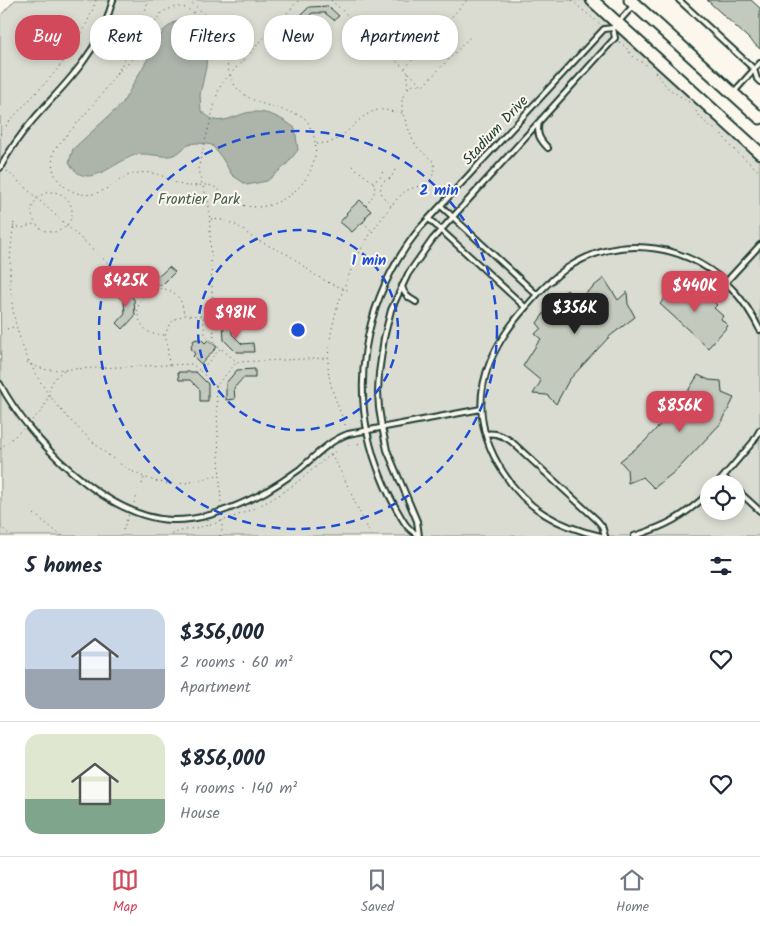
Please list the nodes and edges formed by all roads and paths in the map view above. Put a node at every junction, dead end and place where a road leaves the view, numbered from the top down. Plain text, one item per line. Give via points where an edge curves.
1 (96, 0) edge
2 (113, 0) edge
3 (148, 0) edge
4 (189, 0) edge
5 (299, 0) edge
6 (331, 0) edge
7 (468, 0) edge
8 (572, 0) edge
9 (592, 0) edge
10 (678, 0) edge
11 (632, 2) edge
12 (205, 15) edge
13 (615, 25) junction
14 (604, 28) junction
15 (471, 36) dead end
16 (614, 38) junction
17 (254, 48) edge
18 (243, 60) edge
19 (760, 62) edge
20 (404, 68) junction
21 (754, 69) junction
22 (408, 72) junction
23 (116, 73) junction
24 (230, 74) junction
25 (760, 82) edge
26 (422, 84) junction
27 (408, 88) junction
28 (733, 93) junction
29 (403, 113) junction
30 (760, 118) edge
31 (539, 121) junction
32 (0, 134) edge
33 (316, 144) junction
34 (548, 148) dead end
35 (760, 153) edge
36 (352, 166) dead end
37 (0, 168) edge
38 (396, 168) dead end
39 (384, 170) dead end
40 (7, 171) dead end
41 (760, 172) edge
42 (373, 182) junction
43 (203, 185) junction
44 (375, 186) junction
45 (380, 187) junction
46 (37, 198) junction
47 (366, 206) dead end
48 (392, 206) junction
49 (441, 206) junction
50 (452, 217) junction
51 (210, 219) junction
52 (429, 219) junction
53 (14, 222) dead end
54 (363, 222) dead end
55 (35, 224) junction
56 (13, 226) junction
57 (67, 226) junction
58 (441, 230) junction
59 (373, 232) junction
60 (760, 245) edge
61 (8, 253) dead end
62 (726, 282) junction
63 (402, 285) junction
64 (344, 288) junction
65 (348, 290) dead end
66 (536, 294) junction
67 (144, 296) junction
68 (416, 302) dead end
69 (525, 307) junction
70 (184, 315) junction
71 (203, 316) junction
72 (213, 316) junction
73 (12, 321) dead end
74 (7, 329) dead end
75 (760, 330) edge
76 (16, 336) dead end
77 (165, 336) junction
78 (214, 342) junction
79 (221, 348) junction
80 (327, 358) junction
81 (27, 362) junction
82 (237, 362) junction
83 (169, 365) junction
84 (64, 370) junction
85 (200, 371) junction
86 (0, 384) edge
87 (216, 386) junction
88 (48, 395) junction
89 (481, 409) junction
90 (32, 420) dead end
91 (346, 427) dead end
92 (382, 427) junction
93 (24, 428) dead end
94 (367, 430) junction
95 (760, 430) edge
96 (486, 434) junction
97 (363, 443) dead end
98 (348, 445) dead end
99 (0, 448) edge
100 (331, 454) dead end
101 (220, 475) junction
102 (726, 475) edge
103 (145, 477) junction
104 (142, 484) dead end
105 (138, 494) dead end
106 (745, 497) edge
107 (700, 501) edge
108 (221, 504) dead end
109 (133, 505) dead end
110 (760, 511) edge
111 (34, 514) dead end
112 (130, 514) dead end
113 (222, 515) dead end
114 (223, 521) junction
115 (0, 526) edge
116 (123, 530) dead end
117 (11, 536) edge
118 (62, 536) edge
119 (167, 536) edge
120 (220, 536) edge
121 (372, 536) edge
122 (419, 536) edge
123 (603, 536) edge
124 (634, 536) edge

1 - 32 path via 82,33 62,63
2 - 37 lane via 84,61 23,132
3 - 23 path via 136,36
4 - 12 path
5 - 17 path
6 - 20 path
7 - 20 path
8 - 14 path
9 - 13 street
10 - 21 lane
11 - 13 lane
11 - 28 street
13 - 14 lane
13 - 16 lane
13 - 35 street
14 - 49 lane, Stadium Drive
15 - 26 path
16 - 31 lane, Stadium Drive
16 - 41 path via 640,62 653,69 669,90 691,104 708,125
18 - 24 path
19 - 21 lane
20 - 22 path
21 - 25 lane
21 - 28 lane
22 - 26 path
22 - 27 path
23 - 24 path via 136,53 160,14 185,7 219,39
23 - 43 path via 100,97 55,149 52,166 57,179 71,192 90,195 105,190 126,176 142,172 160,174 188,187
24 - 33 path via 234,84 254,100 303,117
24 - 43 path via 219,89 198,169
26 - 27 path
27 - 29 path via 402,99
28 - 30 street
29 - 33 path via 375,111 358,120 335,140
29 - 48 path via 413,141 434,162 434,171 425,184 404,192
31 - 34 lane via 538,136
31 - 50 lane, Stadium Drive
33 - 43 path via 312,167 304,181 276,204 246,206 211,186
36 - 42 path
38 - 45 path via 391,178 383,181
39 - 42 path
40 - 46 path
42 - 44 path
43 - 51 path
44 - 45 path
44 - 47 path
45 - 48 path via 382,195
46 - 55 path via 32,211
46 - 57 path
46 - 57 path via 52,192 66,198 72,212
48 - 59 path
49 - 50 lane
49 - 52 lane, Stadium Drive
50 - 58 lane, Stadium Drive
50 - 66 lane
51 - 64 path via 238,226 254,239 289,255 315,275
51 - 72 path
52 - 58 lane
52 - 94 lane, Stadium Drive via 393,268 370,325 363,375
53 - 56 path
54 - 59 path
55 - 56 path via 22,228
55 - 57 path via 53,233
56 - 61 path
57 - 67 path
58 - 63 lane, Stadium Drive via 415,262
58 - 69 lane
59 - 64 path via 352,267
60 - 62 lane
62 - 66 lane via 688,257 640,247 590,256 567,268
62 - 75 lane via 743,301
63 - 68 lane via 406,295
63 - 92 lane, Stadium Drive via 391,310 381,355 378,392
64 - 65 path
64 - 80 path
66 - 69 lane
67 - 70 path via 159,288 169,290 181,301
67 - 77 path via 138,308 140,322 151,333
69 - 89 lane via 494,351 485,375
70 - 71 path
70 - 77 path via 172,321
71 - 72 path
71 - 78 path via 205,334
72 - 78 path
73 - 74 path via 14,328
76 - 81 path
77 - 83 path
78 - 79 path
79 - 82 path
79 - 85 path
80 - 82 path
80 - 91 path via 332,388
81 - 84 path via 41,369
81 - 88 path
82 - 87 path
83 - 84 path
83 - 85 path via 192,364
84 - 88 path via 52,381
85 - 87 path
86 - 94 lane via 36,435 75,474 126,508 161,519 197,518 254,498 298,470 332,441
87 - 101 path
88 - 90 path via 43,409
88 - 103 path via 95,444
89 - 92 lane
89 - 96 lane
92 - 94 lane
92 - 122 lane, Stadium Drive via 387,450 417,521
93 - 99 path
94 - 122 lane, Stadium Drive via 385,487 407,526
95 - 102 lane
96 - 123 lane via 502,436 512,442 597,520 602,526
96 - 123 lane via 494,458 507,479 542,513 563,525
97 - 98 path
100 - 121 path
101 - 103 path via 176,484
101 - 108 path
103 - 104 path
105 - 109 path
106 - 110 lane
107 - 124 lane via 675,520
111 - 118 path
112 - 116 path
113 - 114 path
114 - 119 path
114 - 120 path
115 - 117 path

